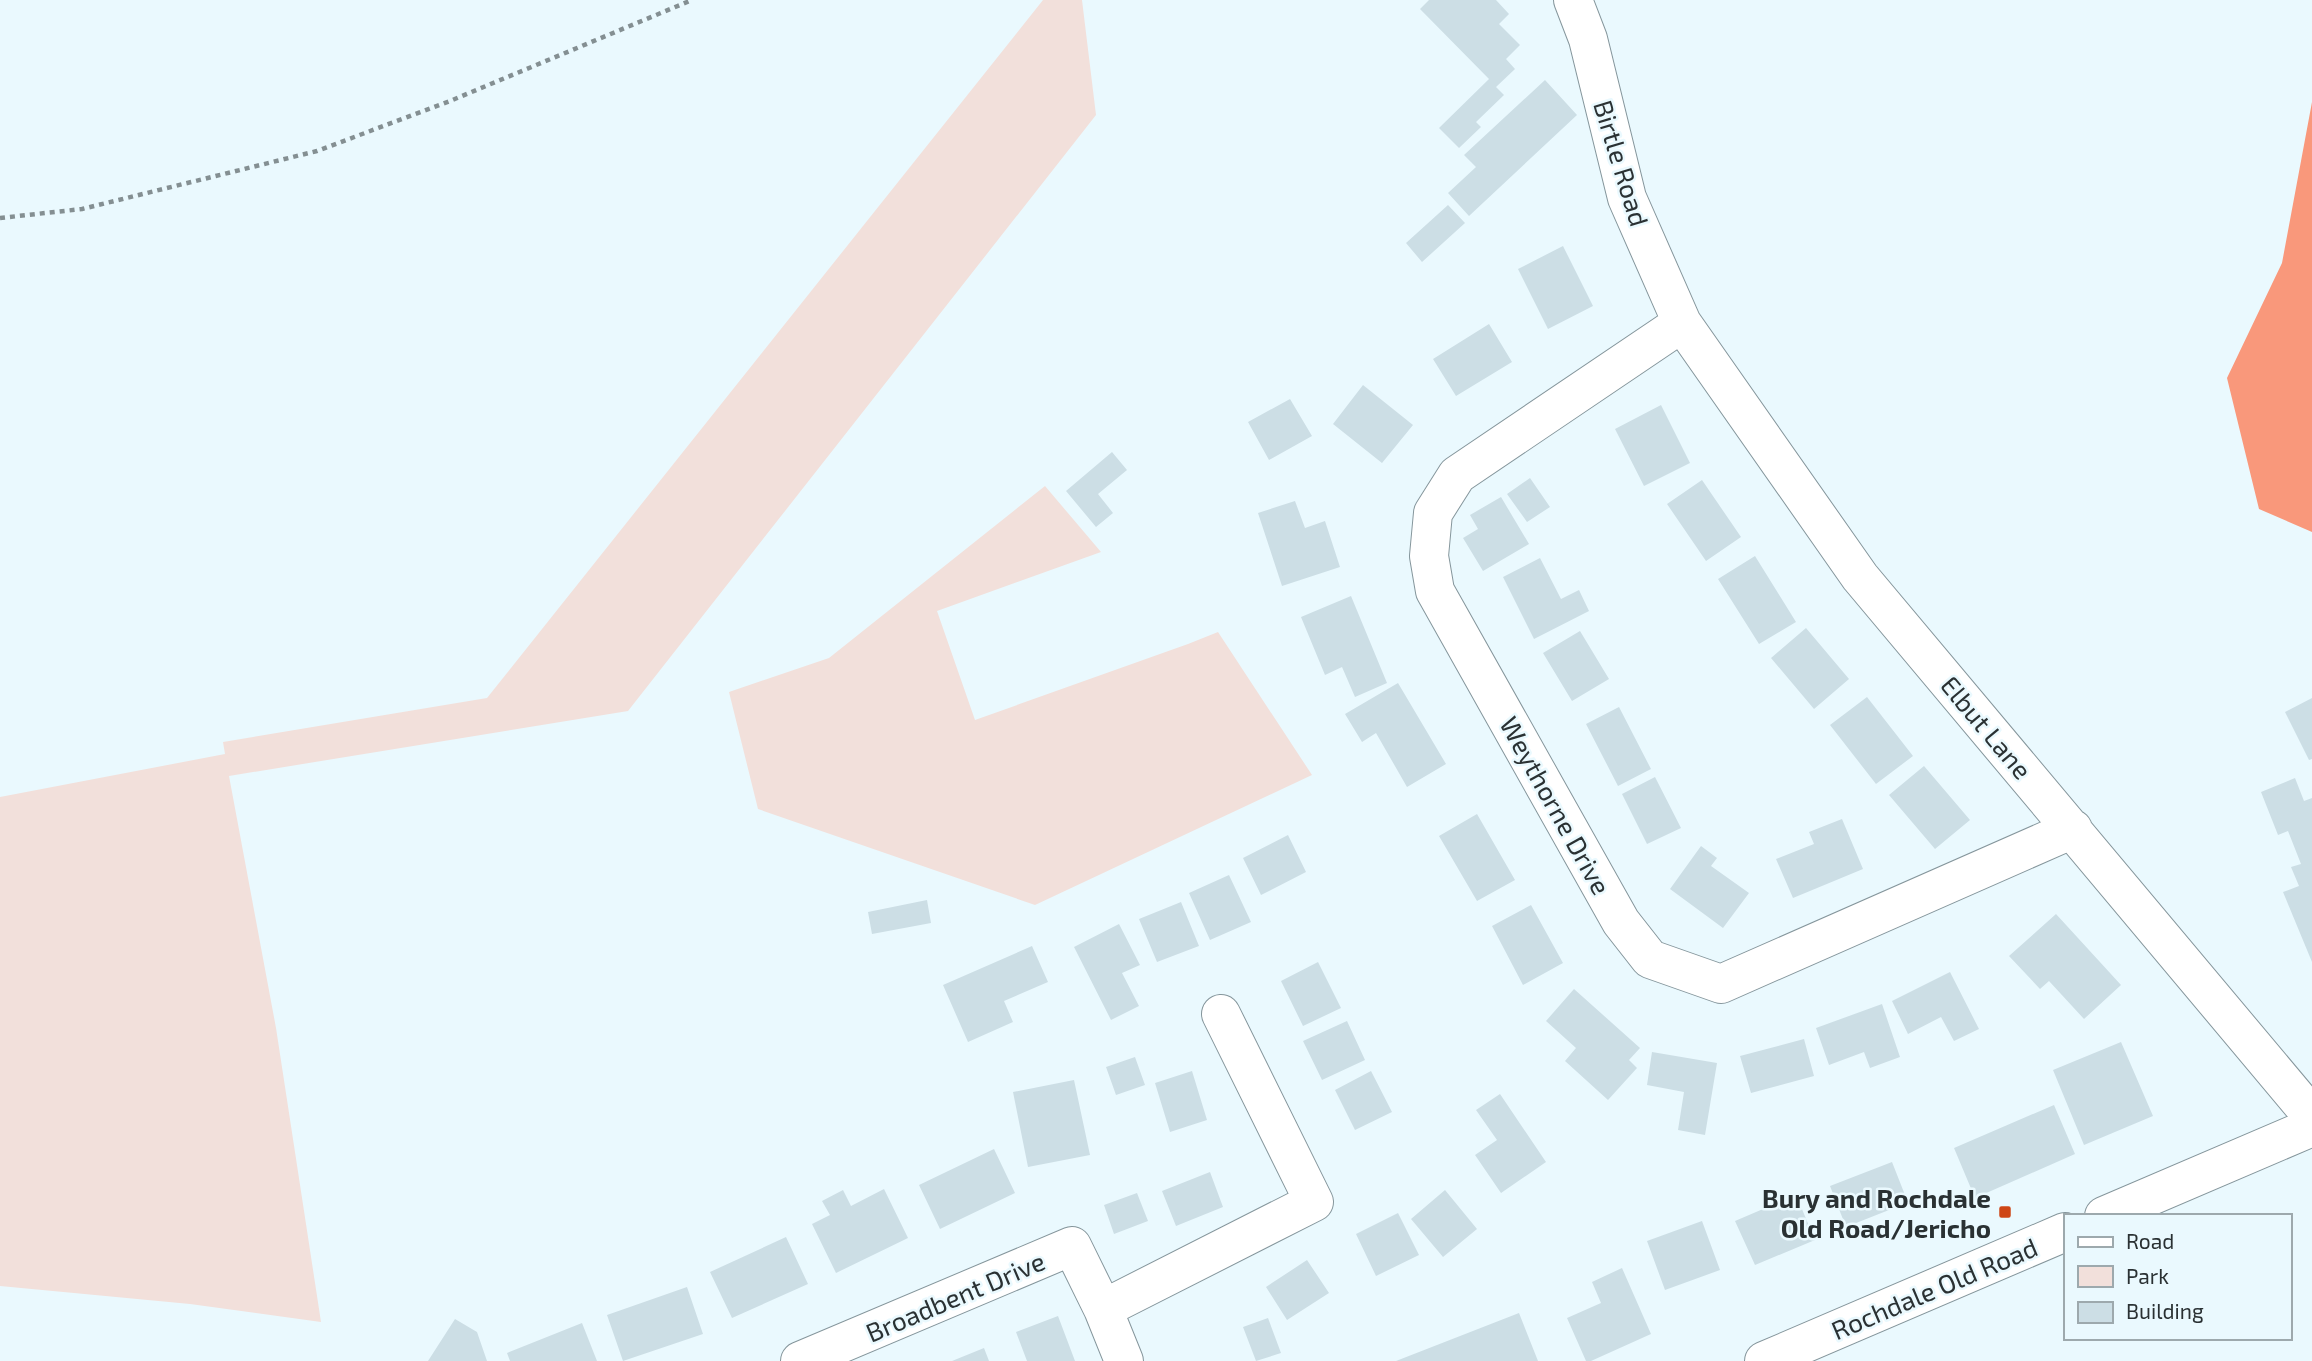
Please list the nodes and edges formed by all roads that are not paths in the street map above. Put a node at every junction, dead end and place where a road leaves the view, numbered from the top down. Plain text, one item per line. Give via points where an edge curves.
1 (1573, 0) edge
2 (1682, 323) junction
3 (2073, 829) junction
4 (1221, 1014) dead end
5 (2312, 1116) edge
6 (2312, 1127) edge
7 (2109, 1214) edge
8 (2064, 1232) edge
9 (1103, 1308) junction
10 (800, 1361) edge
11 (1124, 1361) edge
12 (1764, 1361) edge

1 - 2 street, Birtle Road via 1588,39 1627,198
2 - 3 street, Elbut Lane via 1860,577
2 - 3 street, Weythorne Drive via 1457,475 1433,513 1429,556 1435,591 1621,922 1650,959 1721,984
3 - 5 street, Elbut Lane
4 - 9 street via 1314,1202
6 - 7 street
8 - 12 street, Rochdale Old Road
9 - 10 street, Broadbent Drive via 1072,1246
9 - 11 street

